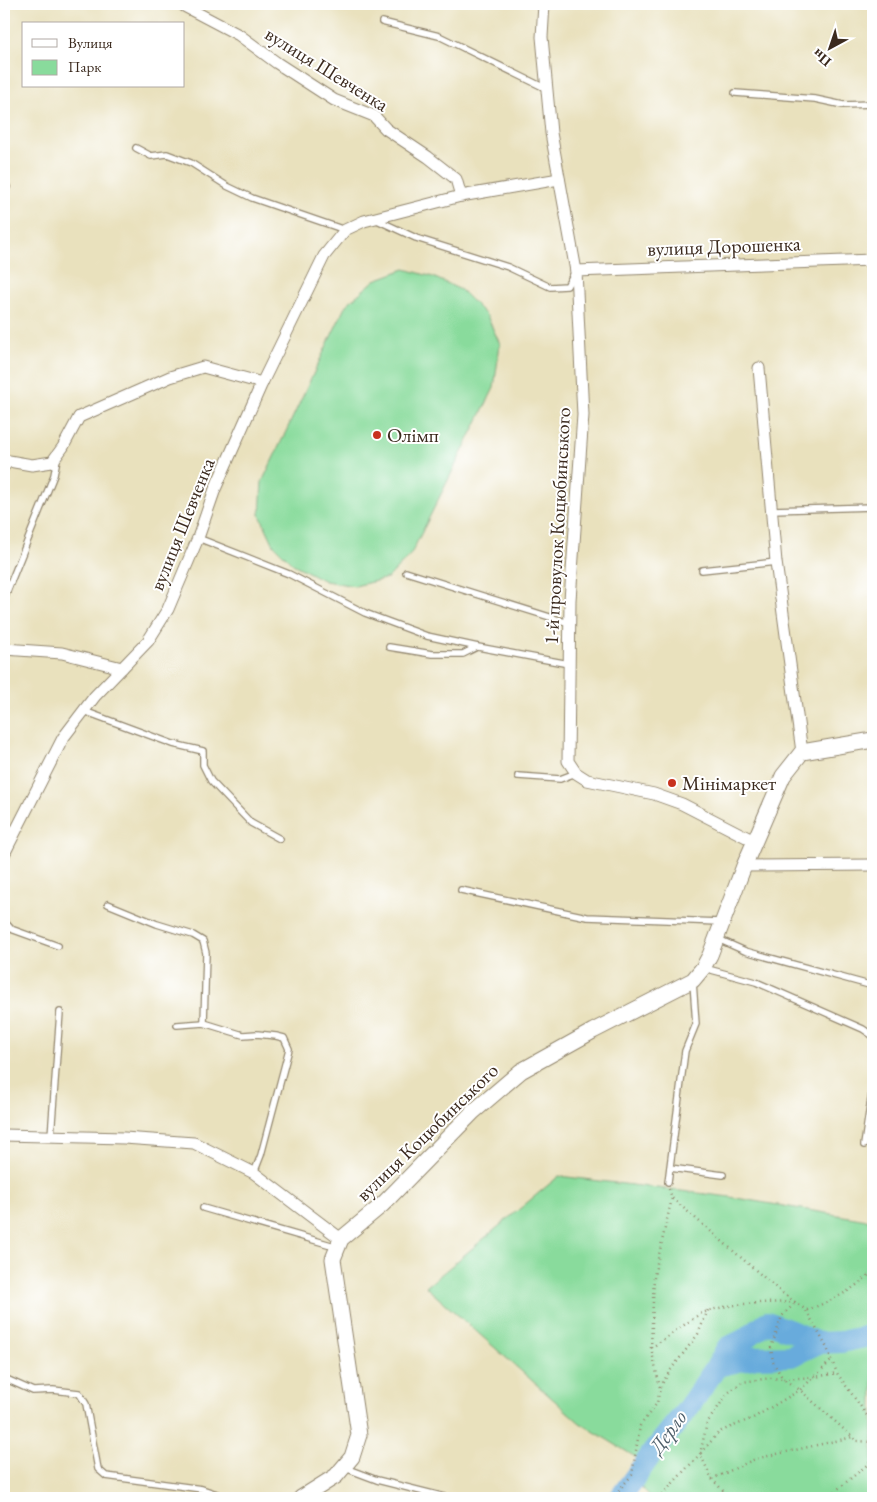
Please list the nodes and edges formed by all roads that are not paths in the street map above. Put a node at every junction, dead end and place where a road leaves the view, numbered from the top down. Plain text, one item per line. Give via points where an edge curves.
1 (544, 4) edge
2 (184, 6) dead end
3 (382, 22) dead end
4 (547, 89) junction
5 (735, 93) dead end
6 (873, 104) edge
7 (136, 148) dead end
8 (559, 179) junction
9 (461, 196) junction
10 (374, 219) junction
11 (345, 230) junction
12 (873, 260) edge
13 (576, 271) junction
14 (759, 368) dead end
15 (262, 384) junction
16 (58, 455) junction
17 (4, 466) edge
18 (873, 506) edge
19 (772, 510) junction
20 (198, 538) junction
21 (776, 562) junction
22 (702, 570) dead end
23 (406, 572) dead end
24 (4, 599) edge
25 (569, 623) junction
26 (478, 647) junction
27 (389, 648) dead end
28 (4, 649) edge
29 (569, 664) junction
30 (122, 668) junction
31 (84, 711) junction
32 (873, 740) edge
33 (802, 752) junction
34 (576, 773) junction
35 (518, 776) dead end
36 (280, 839) dead end
37 (754, 840) junction
38 (4, 854) edge
39 (873, 865) edge
40 (744, 866) junction
41 (460, 890) dead end
42 (108, 904) dead end
43 (4, 921) edge
44 (722, 922) junction
45 (716, 938) junction
46 (58, 946) dead end
47 (703, 968) junction
48 (693, 980) junction
49 (873, 986) edge
50 (60, 1012) dead end
51 (204, 1023) junction
52 (177, 1025) dead end
53 (873, 1036) edge
54 (873, 1086) edge
55 (4, 1134) edge
56 (51, 1136) junction
57 (864, 1145) dead end
58 (670, 1168) junction
59 (254, 1173) junction
60 (723, 1175) dead end
61 (668, 1182) road end
62 (202, 1208) dead end
63 (339, 1243) junction
64 (4, 1378) edge
65 (344, 1468) junction
66 (229, 1498) edge
67 (301, 1498) edge
68 (449, 1498) edge

1 - 4 street, 1-й провулок Коцюбинського via 542,37
2 - 9 street, вулиця Шевченка via 239,35 334,100 374,116 386,129 456,179
3 - 4 lane via 439,36
4 - 8 street, 1-й провулок Коцюбинського
5 - 6 lane via 815,98 843,105
7 - 11 lane via 150,156 167,154 191,163 252,198
8 - 9 street, вулиця Шевченка
8 - 13 street, 1-й провулок Коцюбинського
9 - 10 street, вулиця Шевченка
10 - 11 street, вулиця Шевченка
10 - 13 lane via 416,238 508,267 550,287 567,286
11 - 15 street, вулиця Шевченка via 324,256
12 - 13 street, вулиця Дорошенка
13 - 25 street, 1-й провулок Коцюбинського via 583,415
14 - 19 street
15 - 16 street via 203,367 170,377 79,417
15 - 20 street, вулиця Шевченка via 215,489
16 - 17 street via 52,462 32,465 9,461
16 - 24 lane via 54,475
18 - 19 lane
19 - 21 street
20 - 26 lane via 289,574 365,613 427,636
20 - 30 street, вулиця Шевченка via 168,609 148,641
21 - 22 lane
21 - 33 street
23 - 25 lane
25 - 29 street, 1-й провулок Коцюбинського
26 - 27 lane via 464,654
26 - 29 lane
28 - 30 street via 62,653
29 - 34 street, 1-й провулок Коцюбинського via 568,761
30 - 31 street, вулиця Шевченка
31 - 36 lane via 203,752 203,765 211,781 251,823
31 - 38 street, вулиця Шевченка via 63,738
32 - 33 street
33 - 37 street, вулиця Коцюбинського via 783,776
34 - 35 lane via 560,778
34 - 37 street via 587,780 654,794 682,804
37 - 40 street, вулиця Коцюбинського
39 - 40 street
40 - 44 street, вулиця Коцюбинського
41 - 44 lane via 587,917
42 - 51 lane via 203,940 206,953
43 - 46 lane via 11,929
44 - 45 street, вулиця Коцюбинського
45 - 47 street, вулиця Коцюбинського
45 - 49 lane via 745,951
47 - 48 street, вулиця Коцюбинського
47 - 53 lane via 756,982
48 - 58 lane via 696,1024 685,1051
48 - 63 street, вулиця Коцюбинського via 520,1071 473,1112 382,1205
50 - 56 lane
51 - 52 lane
51 - 59 lane via 243,1035 284,1038 288,1049 262,1155
54 - 57 lane
55 - 56 street
56 - 59 street via 194,1143
58 - 60 lane
58 - 61 lane
59 - 63 street
62 - 63 lane
63 - 65 street via 333,1259 359,1435 352,1457
64 - 66 lane via 33,1391 79,1392 86,1404 98,1469 106,1476 202,1489
65 - 67 street
65 - 68 lane

